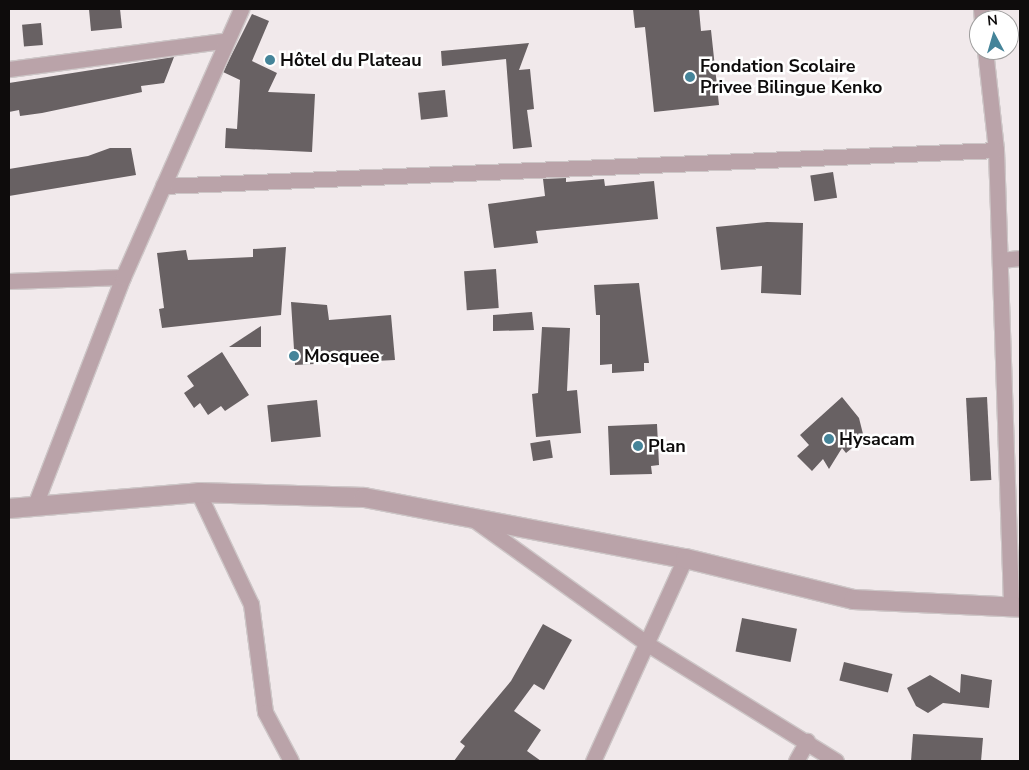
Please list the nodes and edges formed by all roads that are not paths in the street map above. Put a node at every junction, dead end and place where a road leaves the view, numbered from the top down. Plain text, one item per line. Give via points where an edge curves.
1 (240, 9) edge
2 (223, 41) junction
3 (986, 60) edge
4 (9, 69) edge
5 (996, 150) junction
6 (163, 186) junction
7 (1020, 258) edge
8 (1001, 260) junction
9 (123, 277) junction
10 (9, 281) edge
11 (198, 492) junction
12 (35, 505) junction
13 (9, 508) edge
14 (467, 515) junction
15 (685, 558) junction
16 (1016, 607) edge
17 (649, 645) junction
18 (807, 741) junction
19 (291, 761) edge
20 (593, 761) edge
21 (796, 761) edge
22 (836, 761) edge

1 - 2 street
2 - 4 street
2 - 6 street
3 - 5 street
5 - 6 street
5 - 8 street
6 - 9 street
7 - 8 street
8 - 16 street
9 - 10 street
9 - 12 street
11 - 12 street
11 - 14 street via 364,497
11 - 19 street via 250,604 265,712
12 - 13 street
14 - 15 street
14 - 17 street
15 - 16 street via 853,599
15 - 17 street
17 - 18 street
17 - 20 street
18 - 21 street
18 - 22 street

